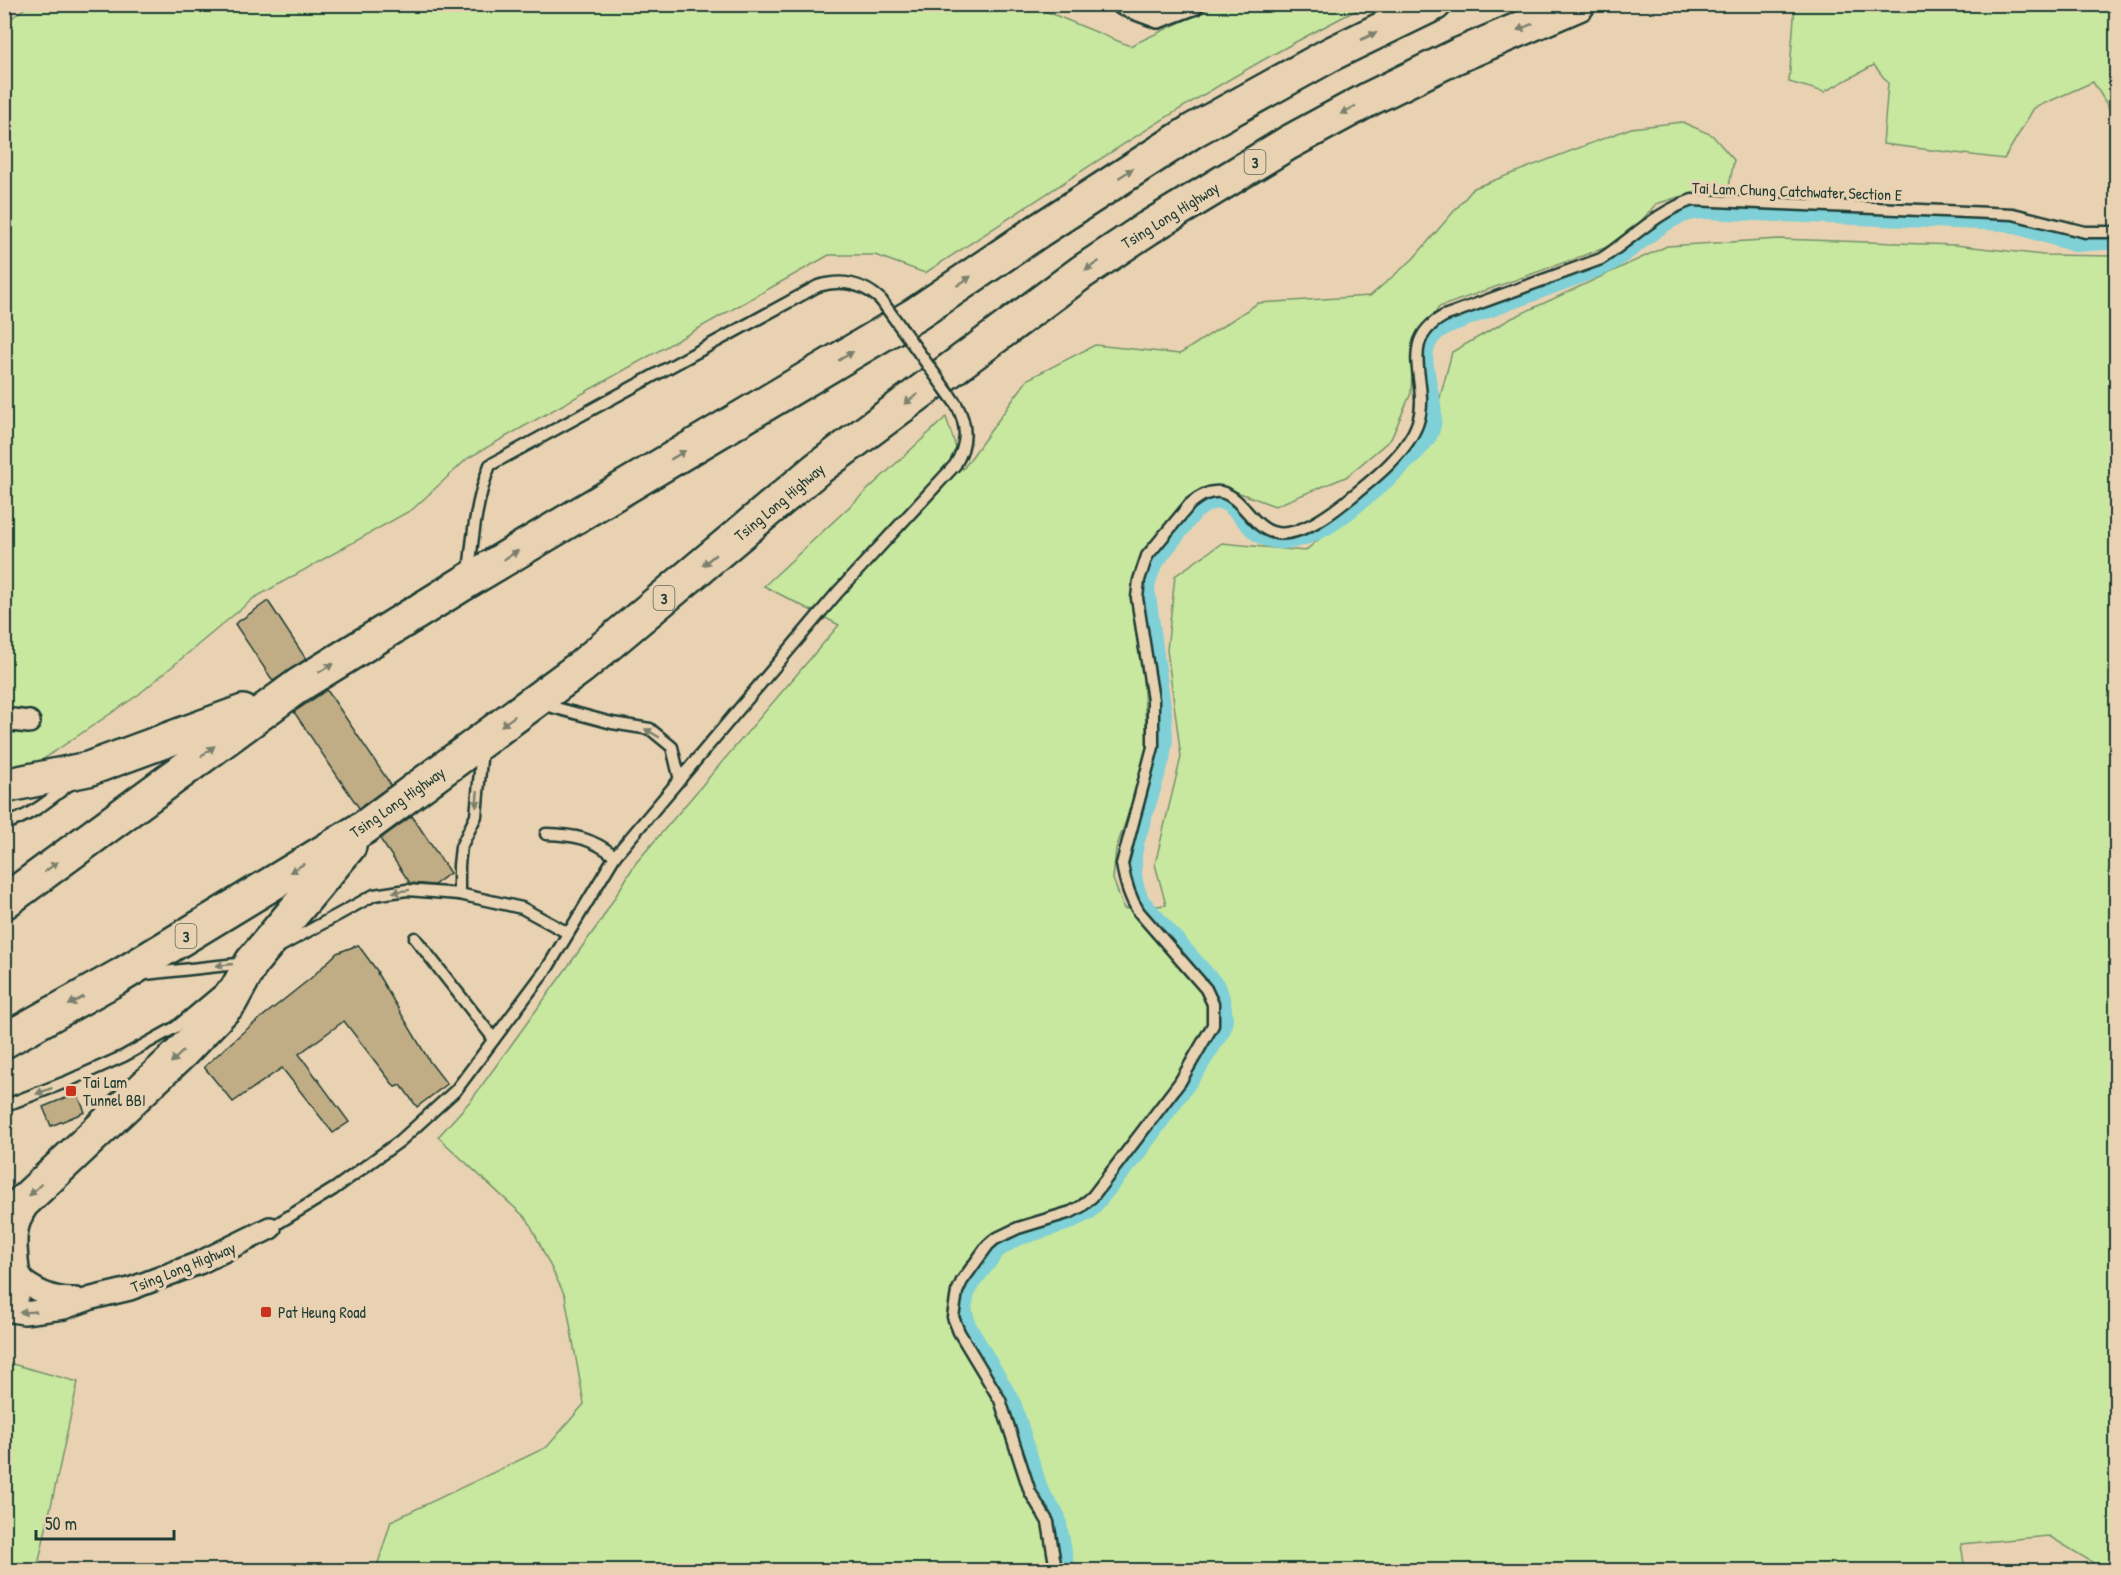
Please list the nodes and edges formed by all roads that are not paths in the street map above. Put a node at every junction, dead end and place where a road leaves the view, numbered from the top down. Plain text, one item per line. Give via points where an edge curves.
1 (1123, 4) edge
2 (1192, 4) edge
3 (1434, 4) edge
4 (1578, 4) edge
5 (2116, 232) edge
6 (469, 580) junction
7 (277, 699) junction
8 (535, 702) junction
9 (4, 719) edge
10 (29, 722) dead end
11 (482, 741) junction
12 (88, 769) junction
13 (680, 780) junction
14 (4, 786) edge
15 (4, 824) edge
16 (365, 826) junction
17 (546, 834) dead end
18 (615, 856) junction
19 (459, 894) junction
20 (4, 902) edge
21 (568, 933) junction
22 (415, 938) dead end
23 (252, 962) junction
24 (120, 976) junction
25 (495, 1039) junction
26 (4, 1041) edge
27 (4, 1106) edge
28 (270, 1228) joint
29 (11, 1269) edge
30 (92, 1298) junction
31 (4, 1304) edge
32 (4, 1310) edge
33 (1056, 1570) edge

1 - 2 street via 1158,17
6 -> 3 highway via 915,314 1194,129 1333,53
4 -> 8 highway, Tsing Long Highway / 3 via 1371,98 1288,143 1082,272 817,469
5 - 33 lane, Tai Lam Chung Catchwater Section E via 2085,232 2013,214 1692,200 1672,207 1600,259 1433,322 1418,343 1421,402 1415,431 1381,471 1322,519 1289,533 1276,533 1262,527 1230,495 1208,494 1190,504 1147,556 1137,598 1153,700 1153,747 1122,864 1125,883 1138,912 1206,989 1213,1004 1213,1026 1180,1082 1093,1196 1071,1212 1018,1228 988,1245 962,1281 953,1317 1000,1400 1030,1492 1048,1522
7 -> 6 highway
6 - 13 lane, bridge via 475,514 490,465 818,286 859,285 881,300 956,404 966,436 960,457 948,475 837,593
7 - 12 highway
20 -> 7 highway
8 -> 11 highway, Tsing Long Highway / 3
13 -> 8 lane via 672,747 650,729
9 - 10 street
11 - 16 highway, Tsing Long Highway / 3
11 -> 19 lane via 476,816 461,847
12 - 14 highway
12 - 15 lane via 34,812
13 - 18 lane
16 - 23 highway
16 -> 24 highway, Tsing Long Highway / 3
17 - 18 lane via 573,835 599,844
18 - 21 lane
19 - 21 lane via 522,908
19 -> 23 lane via 407,890 374,895
21 - 25 lane
22 - 25 lane
23 -> 24 lane
23 -> 27 lane via 176,1027 91,1072
23 -> 29 highway via 230,1002 22,1203 9,1228
24 -> 26 highway, Tsing Long Highway / 3
25 - 28 lane via 456,1090 400,1141 334,1189
28 - 30 street, Tsing Long Highway via 171,1275
29 - 30 street, Tsing Long Highway via 30,1287 53,1297
29 - 31 main road via 16,1288
30 -> 32 street, Tsing Long Highway via 64,1308 24,1313

